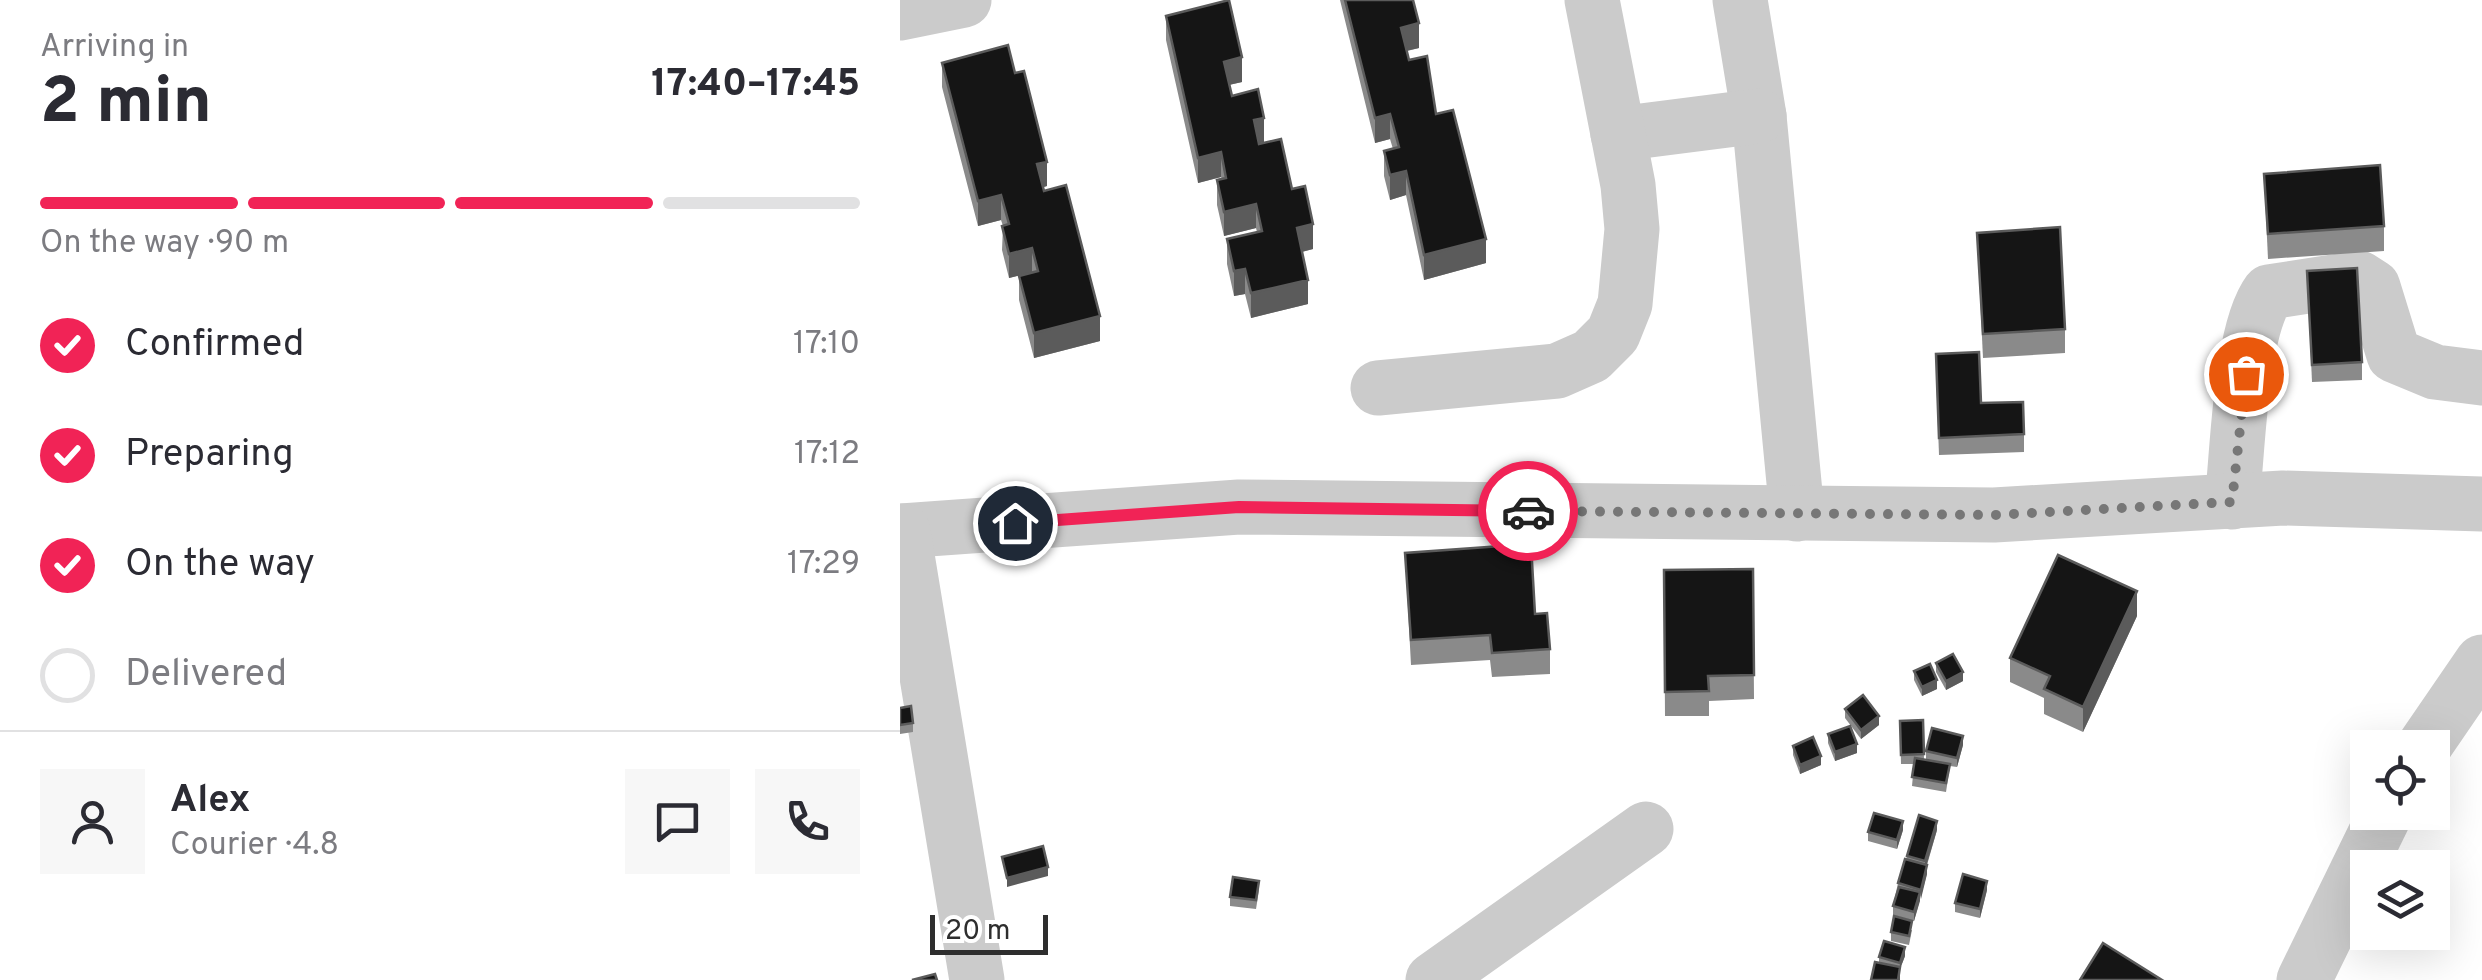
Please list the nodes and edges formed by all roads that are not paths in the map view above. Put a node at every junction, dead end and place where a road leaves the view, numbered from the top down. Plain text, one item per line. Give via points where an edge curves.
1 (964, 0) edge
2 (1592, 0) edge
3 (1740, 0) edge
4 (900, 13) edge
5 (1759, 116) junction
6 (1618, 134) junction
7 (2482, 378) edge
8 (1378, 388) dead end
9 (2232, 502) junction
10 (2482, 504) edge
11 (1796, 514) junction
12 (902, 531) edge
13 (2482, 662) edge
14 (2435, 730) edge
15 (1646, 829) dead end
16 (2377, 830) edge
17 (977, 980) edge
18 (1433, 980) edge
19 (2304, 980) edge

1 - 4 street
2 - 6 street
3 - 5 street
5 - 6 street
5 - 11 street
6 - 8 street via 1632,229 1625,304 1613,334 1591,356 1557,372
7 - 9 street via 2434,372 2394,355 2373,288 2359,278 2269,292 2250,342
9 - 10 street
9 - 11 street via 1994,515
11 - 12 street via 1239,507
12 - 17 street
13 - 14 street
15 - 18 street
16 - 19 street

